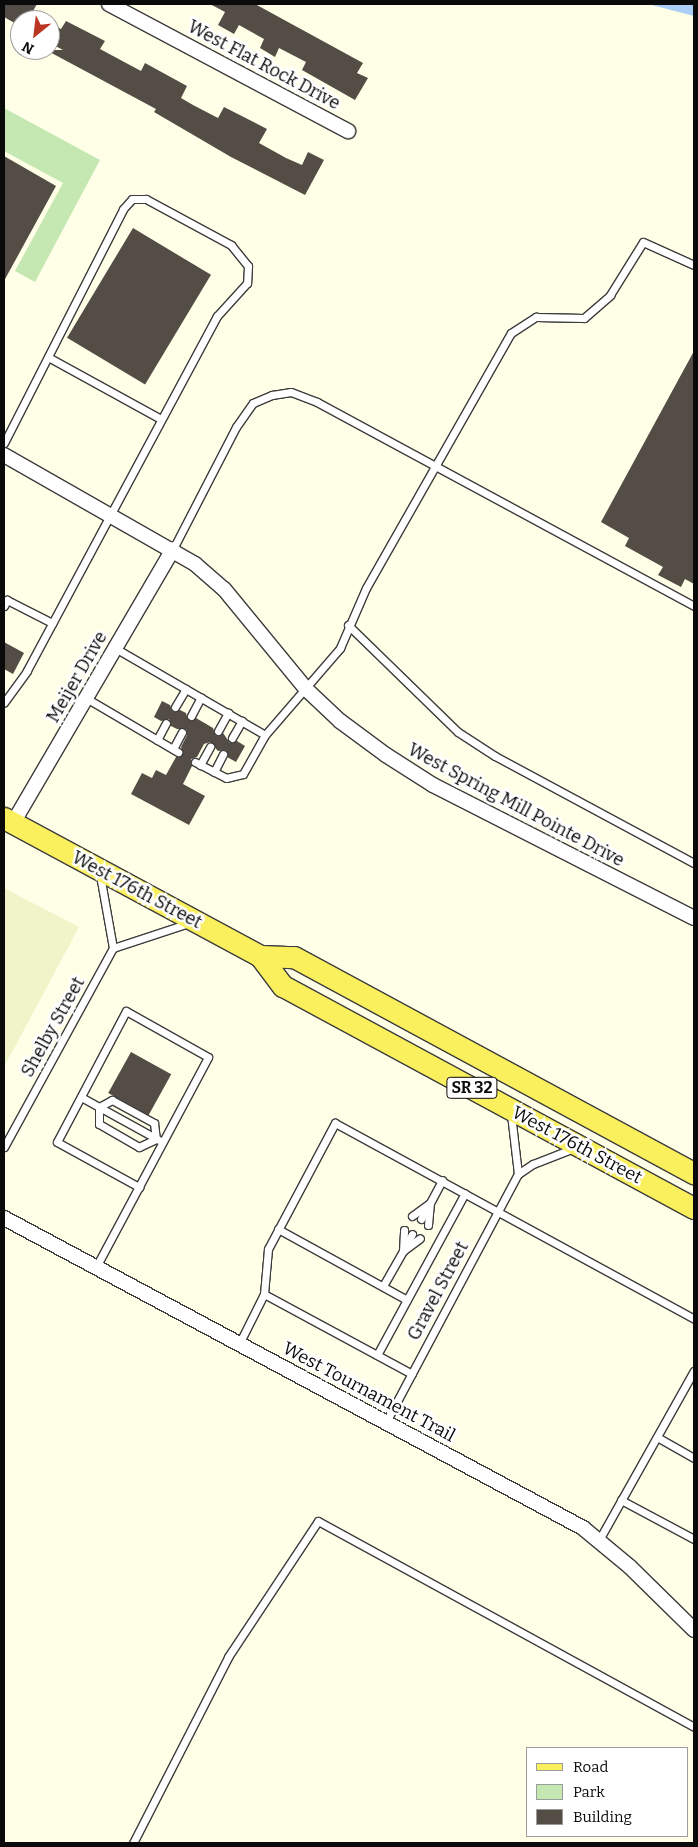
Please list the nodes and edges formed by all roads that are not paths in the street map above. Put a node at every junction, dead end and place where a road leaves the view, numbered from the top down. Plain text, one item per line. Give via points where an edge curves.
1 (109, 4) edge
2 (348, 131) dead end
3 (694, 265) edge
4 (48, 357) junction
5 (161, 419) junction
6 (4, 442) edge
7 (4, 455) edge
8 (435, 466) junction
9 (109, 514) junction
10 (173, 549) junction
11 (4, 606) edge
12 (694, 606) edge
13 (52, 624) junction
14 (348, 625) junction
15 (114, 648) junction
16 (186, 689) junction
17 (306, 689) junction
18 (201, 697) junction
19 (86, 698) junction
20 (4, 703) edge
21 (175, 708) dead end
22 (228, 713) junction
23 (191, 716) dead end
24 (242, 721) junction
25 (166, 723) dead end
26 (218, 731) dead end
27 (182, 732) dead end
28 (265, 734) junction
29 (232, 738) dead end
30 (156, 740) junction
31 (210, 747) dead end
32 (223, 754) dead end
33 (214, 772) junction
34 (8, 821) edge
35 (694, 863) edge
36 (99, 869) junction
37 (694, 918) edge
38 (195, 921) junction
39 (113, 948) junction
40 (260, 956) junction
41 (81, 1096) junction
42 (100, 1107) junction
43 (510, 1109) junction
44 (159, 1141) junction
45 (579, 1146) junction
46 (4, 1147) edge
47 (694, 1173) edge
48 (518, 1174) junction
49 (442, 1180) junction
50 (139, 1187) junction
51 (465, 1193) junction
52 (430, 1203) junction
53 (694, 1208) edge
54 (498, 1211) junction
55 (412, 1216) dead end
56 (4, 1218) edge
57 (421, 1219) dead end
58 (428, 1224) dead end
59 (278, 1229) junction
60 (404, 1230) dead end
61 (412, 1234) dead end
62 (420, 1238) dead end
63 (403, 1251) junction
64 (96, 1267) junction
65 (383, 1286) junction
66 (264, 1294) junction
67 (407, 1300) junction
68 (694, 1319) edge
69 (239, 1344) junction
70 (377, 1355) junction
71 (694, 1371) edge
72 (412, 1374) junction
73 (386, 1422) junction
74 (657, 1437) junction
75 (694, 1458) edge
76 (621, 1500) junction
77 (694, 1539) edge
78 (599, 1540) junction
79 (694, 1630) edge
80 (694, 1727) edge
81 (133, 1843) edge

1 - 2 street, West Flat Rock Drive
3 - 8 lane via 643,242 610,295 584,318 536,317 511,334
4 - 5 lane
4 - 5 lane via 123,209 132,199 146,199 232,245 248,266 247,283 217,316
4 - 6 lane
5 - 9 lane
7 - 9 street, West Spring Mill Pointe Drive
8 - 10 lane via 317,402 291,392 272,395 254,404 236,427
8 - 12 lane
8 - 14 lane
9 - 10 street, West Spring Mill Pointe Drive
9 - 13 lane
10 - 15 street, Meijer Drive
10 - 17 street, West Spring Mill Pointe Drive via 224,589
11 - 13 lane via 7,600
13 - 20 lane via 15,690
14 - 17 lane via 340,648
14 - 35 lane via 458,732 502,760
15 - 16 lane
15 - 19 street, Meijer Drive
16 - 18 lane
16 - 21 lane
17 - 28 lane
17 - 37 street, West Spring Mill Pointe Drive via 340,721 433,785
18 - 22 lane
18 - 23 lane
19 - 30 lane
19 - 34 street, Meijer Drive
22 - 24 lane
22 - 26 lane
24 - 28 lane
24 - 29 lane
25 - 30 lane
27 - 30 lane via 175,751
28 - 33 lane via 243,774 226,778
31 - 33 lane via 197,763
32 - 33 lane
34 - 36 main road, West 176th Street / SR 32
36 - 38 main road, West 176th Street / SR 32
36 - 39 lane
38 - 39 lane
38 - 40 main road, West 176th Street / SR 32
39 - 46 lane, Shelby Street
40 - 43 main road, West 176th Street / SR 32 via 283,986
40 - 47 main road, West 176th Street / SR 32 via 294,957
41 - 42 lane
41 - 44 lane via 126,1011 208,1057
41 - 50 lane via 57,1142
42 - 44 lane
42 - 44 lane via 112,1100 146,1118 154,1123
42 - 44 lane via 99,1124 107,1129 140,1147
43 - 45 main road, West 176th Street / SR 32
43 - 48 lane, Gravel Street via 518,1152
44 - 50 lane
45 - 48 lane via 533,1164
45 - 53 main road, West 176th Street / SR 32
48 - 54 lane, Gravel Street
49 - 51 lane
49 - 52 lane
49 - 59 lane via 335,1123
50 - 64 lane
51 - 54 lane
51 - 67 lane
52 - 55 lane
52 - 57 lane
52 - 58 lane
54 - 68 lane
54 - 72 lane, Gravel Street
56 - 64 street, West Tournament Trail
59 - 65 lane
59 - 66 lane via 268,1249
60 - 63 lane
61 - 63 lane
62 - 63 lane
63 - 65 lane
64 - 69 street, West Tournament Trail
65 - 67 lane
66 - 69 lane
66 - 70 lane
67 - 70 lane
69 - 73 street, West Tournament Trail
70 - 72 lane
71 - 74 lane
72 - 73 lane, Gravel Street
73 - 78 street, West Tournament Trail via 584,1528
74 - 75 lane
74 - 76 lane
76 - 77 lane
76 - 78 lane
78 - 79 street, West Tournament Trail
80 - 81 lane via 318,1520 228,1657

